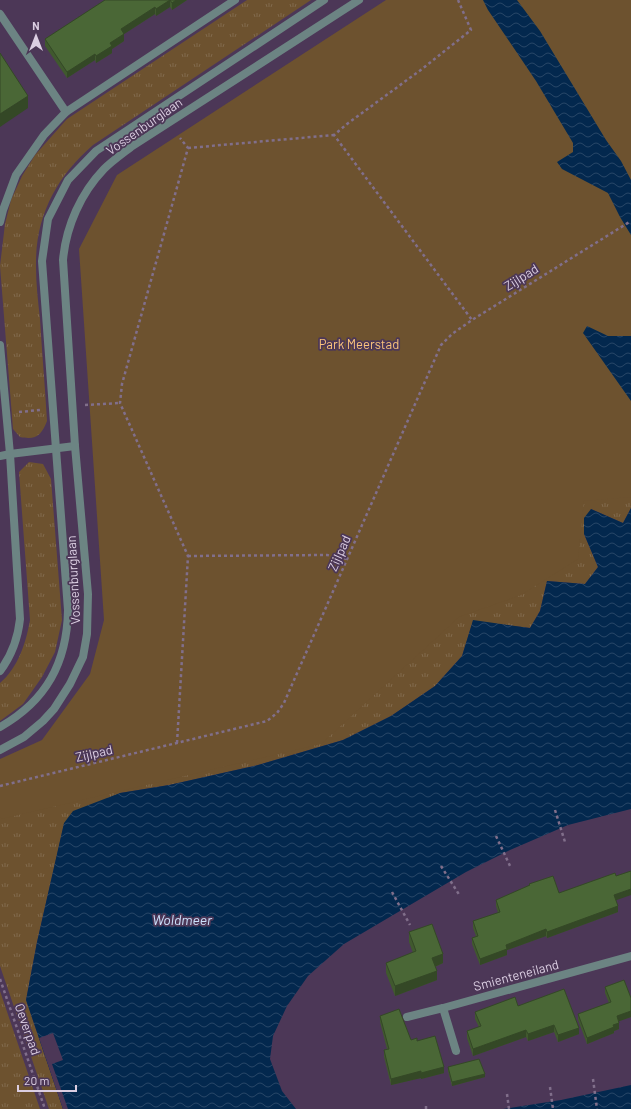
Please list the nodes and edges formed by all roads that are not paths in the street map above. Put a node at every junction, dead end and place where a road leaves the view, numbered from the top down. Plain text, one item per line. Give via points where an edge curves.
1 (235, 0) edge
2 (324, 0) edge
3 (359, 0) edge
4 (0, 14) edge
5 (66, 112) junction
6 (0, 222) edge
7 (0, 345) edge
8 (75, 446) junction
9 (56, 448) junction
10 (10, 454) junction
11 (0, 456) edge
12 (0, 671) edge
13 (0, 728) edge
14 (0, 750) edge
15 (631, 956) edge
16 (444, 1008) junction
17 (407, 1017) dead end
18 (456, 1051) dead end

1 - 5 street
2 - 9 street, Vossenburglaan via 96,151 68,180 48,219 42,261
3 - 8 street, Vossenburglaan via 131,147 104,168 85,194 67,234 63,260
4 - 5 street
5 - 6 street via 44,135 16,175
7 - 10 street
8 - 9 street
8 - 14 street, Vossenburglaan via 88,594 87,634 83,656 70,684 54,709 24,737
9 - 10 street
9 - 13 street, Vossenburglaan via 68,610 66,643 53,675 38,696 26,710
10 - 11 street
10 - 12 street via 20,618 18,635 12,651
15 - 16 street, Smienteneiland
16 - 17 street, Smienteneiland
16 - 18 street

